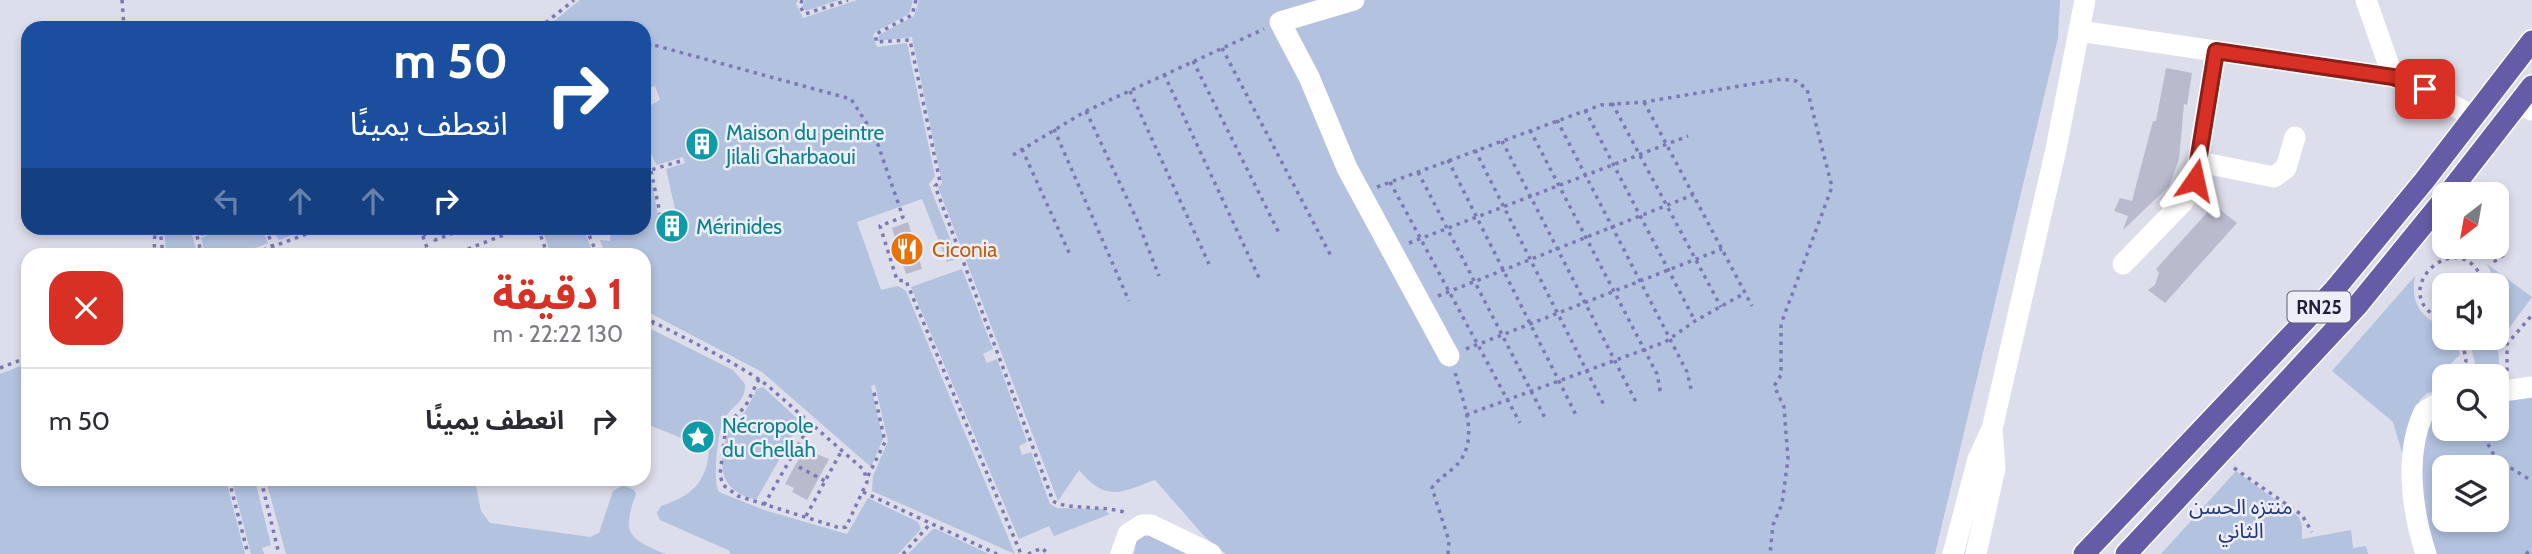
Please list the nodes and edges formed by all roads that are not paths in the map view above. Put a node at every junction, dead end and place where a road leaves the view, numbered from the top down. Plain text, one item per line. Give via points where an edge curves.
1 (1354, 0) edge
2 (2085, 0) edge
3 (2366, 0) edge
4 (2079, 31) junction
5 (2532, 41) edge
6 (2216, 51) junction
7 (2393, 77) junction
8 (2532, 86) edge
9 (2525, 107) edge
10 (2473, 117) junction
11 (2295, 137) dead end
12 (2199, 162) junction
13 (2458, 182) edge
14 (2432, 213) edge
15 (2123, 264) dead end
16 (1449, 356) road end
17 (2532, 387) edge
18 (2509, 391) edge
19 (2432, 407) edge
20 (1992, 429) junction
21 (2130, 553) edge
22 (1121, 554) edge
23 (1211, 554) edge
24 (1953, 554) edge
25 (1976, 554) edge
26 (2084, 554) edge
27 (2426, 554) edge

1 - 16 street via 1280,22 1347,168
2 - 4 street
3 - 7 street
4 - 6 street
4 - 20 street
5 - 10 main road, RN25
6 - 7 street
6 - 12 street
7 - 10 street via 2425,89
8 - 9 main road, RN25
9 - 13 main road, RN25
10 - 26 main road, RN25 via 2327,298
11 - 12 street via 2286,168 2274,177
12 - 15 street via 2183,202
14 - 21 main road, RN25 via 2348,315
17 - 18 street
19 - 27 street via 2424,412 2414,452 2414,510
20 - 24 street via 1978,459
20 - 25 street via 1995,468
22 - 23 street via 1128,534 1142,525 1159,527

